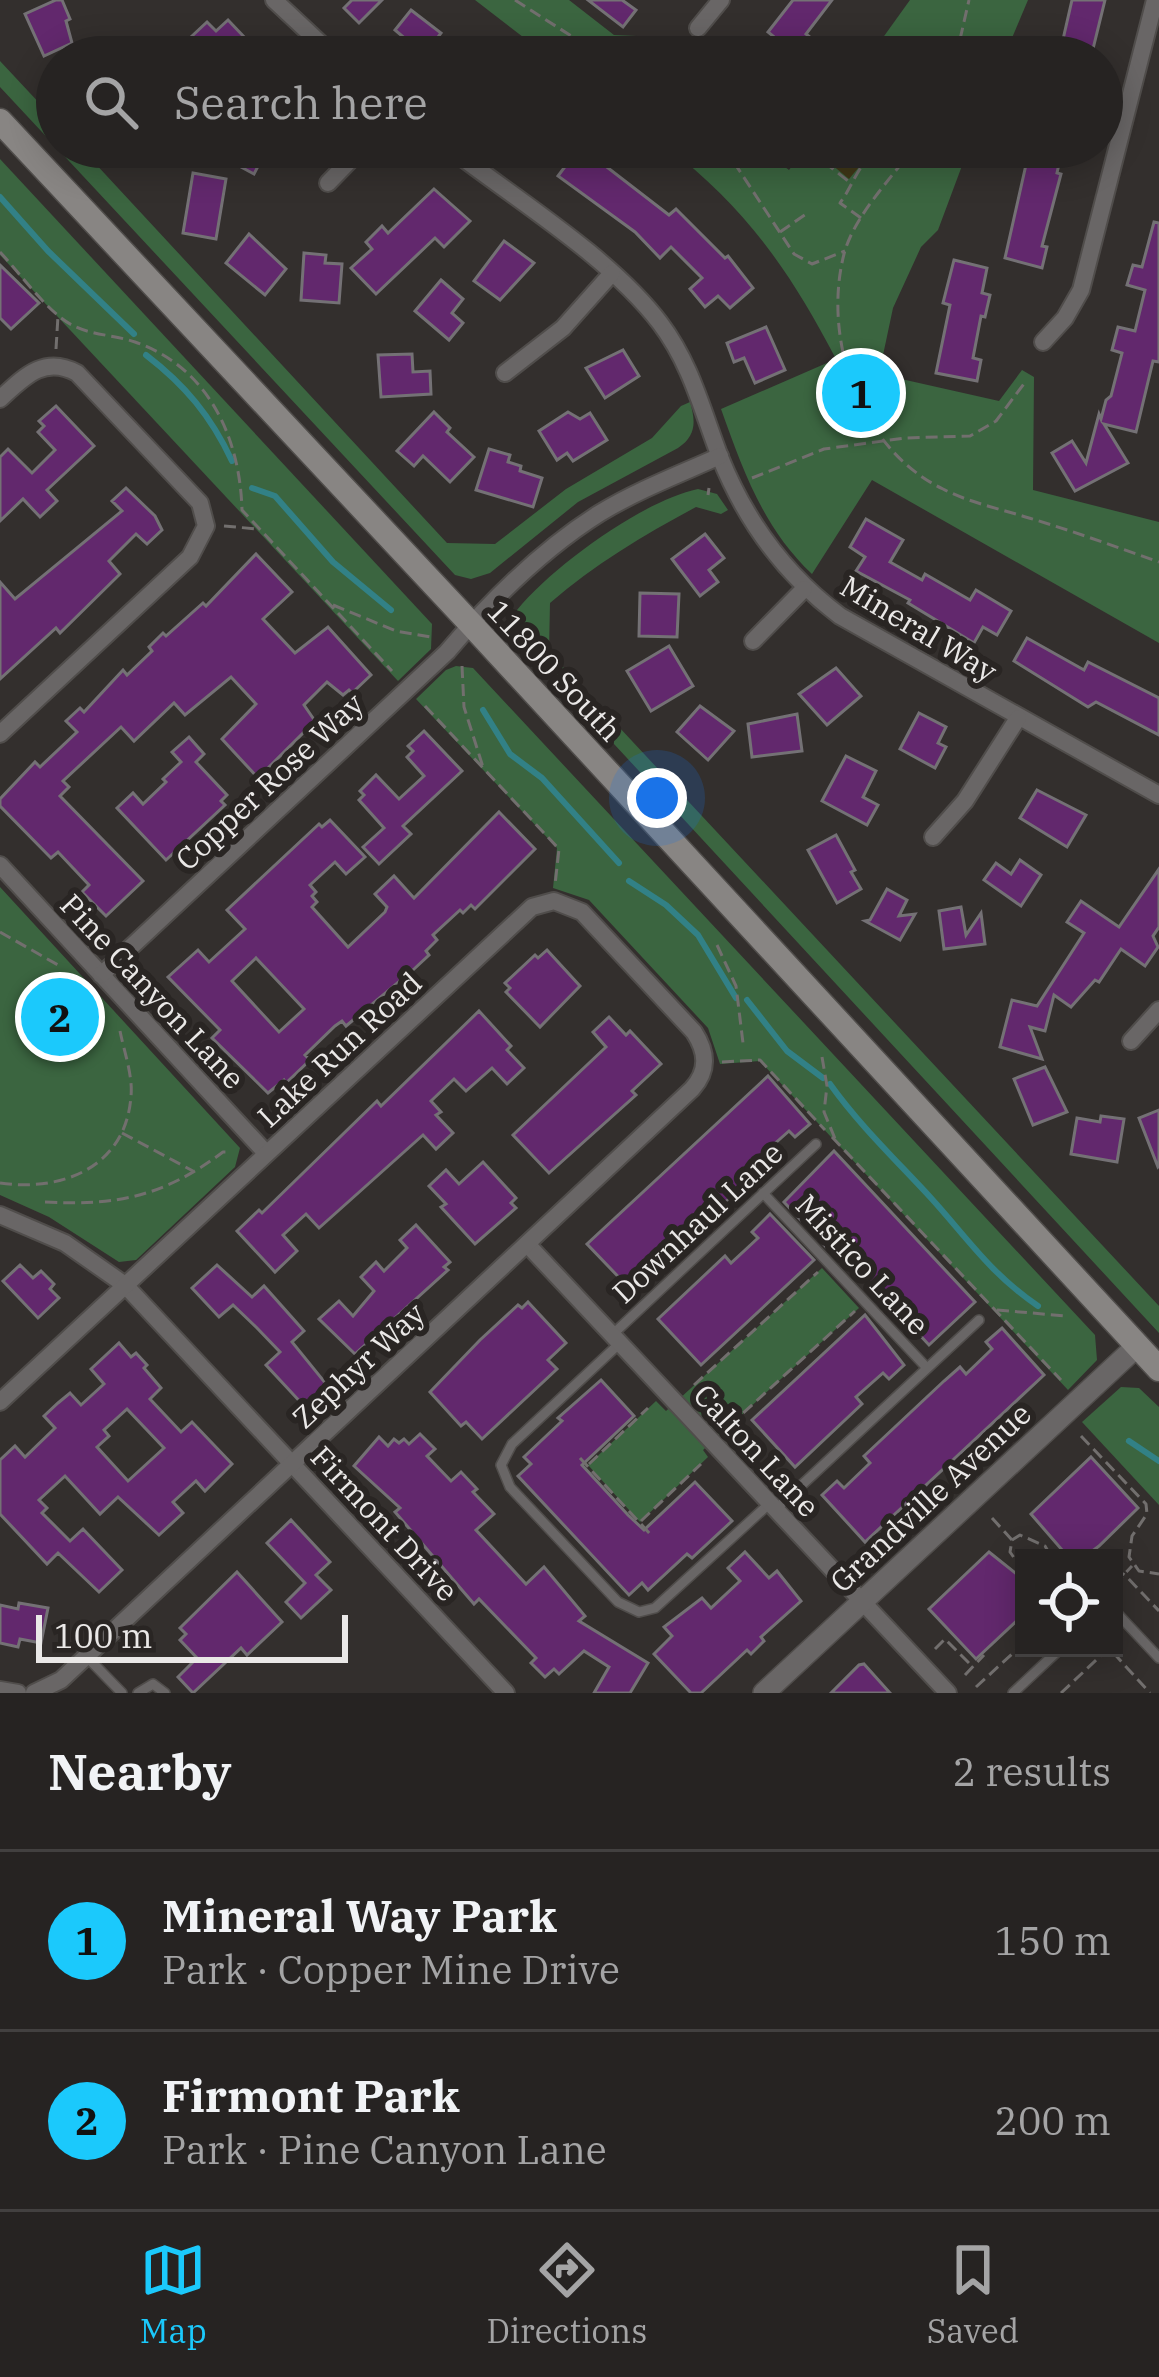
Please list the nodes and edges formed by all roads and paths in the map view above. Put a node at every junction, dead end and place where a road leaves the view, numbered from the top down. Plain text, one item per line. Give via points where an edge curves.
1 (274, 0) edge
2 (515, 0) edge
3 (721, 0) edge
4 (968, 0) edge
5 (1155, 0) edge
6 (698, 28) dead end
7 (313, 36) edge
8 (571, 36) edge
9 (960, 36) edge
10 (0, 121) edge
11 (1123, 125) edge
12 (36, 159) edge
13 (44, 168) edge
14 (343, 168) edge
15 (475, 168) edge
16 (737, 168) edge
17 (832, 168) edge
18 (860, 168) edge
19 (899, 168) edge
20 (1112, 168) edge
21 (849, 182) junction
22 (328, 183) dead end
23 (806, 214) dead end
24 (862, 219) junction
25 (778, 232) junction
26 (845, 250) junction
27 (0, 252) edge
28 (612, 274) junction
29 (58, 314) junction
30 (1042, 342) dead end
31 (56, 350) dead end
32 (505, 374) dead end
33 (1027, 381) dead end
34 (0, 399) edge
35 (886, 442) junction
36 (720, 456) junction
37 (752, 478) dead end
38 (215, 526) junction
39 (259, 530) junction
40 (1159, 562) edge
41 (804, 589) junction
42 (328, 603) junction
43 (471, 623) junction
44 (433, 638) dead end
45 (753, 641) dead end
46 (461, 667) dead end
47 (392, 671) dead end
48 (425, 706) dead end
49 (1018, 718) junction
50 (0, 734) edge
51 (484, 768) junction
52 (1159, 795) edge
53 (933, 837) dead end
54 (0, 865) edge
55 (554, 886) dead end
56 (0, 932) edge
57 (717, 945) dead end
58 (58, 965) dead end
59 (101, 975) junction
60 (1159, 1010) edge
61 (120, 1031) dead end
62 (1131, 1041) dead end
63 (743, 1043) dead end
64 (822, 1057) dead end
65 (714, 1062) junction
66 (120, 1132) junction
67 (836, 1142) junction
68 (816, 1144) dead end
69 (230, 1152) dead end
70 (266, 1153) junction
71 (195, 1172) junction
72 (0, 1183) edge
73 (763, 1193) junction
74 (45, 1202) dead end
75 (0, 1215) edge
76 (527, 1244) junction
77 (829, 1263) junction
78 (125, 1285) junction
79 (865, 1302) junction
80 (992, 1308) junction
81 (1066, 1316) dead end
82 (979, 1320) dead end
83 (616, 1339) junction
84 (1137, 1346) junction
85 (927, 1368) junction
86 (1159, 1370) edge
87 (1061, 1380) dead end
88 (694, 1385) dead end
89 (0, 1402) edge
90 (648, 1408) dead end
91 (730, 1425) dead end
92 (1081, 1436) dead end
93 (580, 1458) dead end
94 (292, 1463) junction
95 (700, 1464) dead end
96 (588, 1465) junction
97 (773, 1506) junction
98 (992, 1518) dead end
99 (640, 1522) junction
100 (652, 1536) dead end
101 (1012, 1540) junction
102 (1044, 1549) edge
103 (1015, 1559) edge
104 (1133, 1565) junction
105 (1159, 1574) edge
106 (1125, 1575) joint
107 (862, 1601) junction
108 (1159, 1611) edge
109 (1123, 1620) edge
110 (1015, 1651) edge
111 (984, 1655) dead end
112 (86, 1656) junction
113 (1051, 1657) edge
114 (1159, 1658) edge
115 (920, 1663) junction
116 (973, 1667) junction
117 (964, 1675) dead end
118 (976, 1688) dead end
119 (937, 1689) edge
120 (0, 1690) edge
121 (18, 1693) edge
122 (34, 1693) edge
123 (122, 1693) edge
124 (138, 1693) edge
125 (165, 1693) edge
126 (506, 1693) edge
127 (764, 1693) edge
128 (1013, 1693) edge
129 (1061, 1693) edge
130 (1150, 1693) edge

1 - 7 street
2 - 8 path
3 - 6 street
4 - 9 path
5 - 11 street
10 - 12 main road, 11800 South
13 - 43 main road, 11800 South
14 - 22 street
15 - 28 street, Mineral Way
16 - 25 path
17 - 21 path
18 - 21 path
19 - 24 path
20 - 30 street via 1081,290
21 - 24 path via 840,203
23 - 25 path
24 - 26 path
25 - 26 path via 812,264
26 - 35 path via 838,308 845,363
27 - 29 path
28 - 32 street
28 - 36 street, Mineral Way via 680,353
29 - 31 path
29 - 39 path via 158,350 189,375 234,443 242,510
33 - 35 path via 980,432
34 - 38 street via 40,368 77,373
35 - 37 path via 806,454
35 - 40 path via 953,494
36 - 41 street, Mineral Way via 758,531
36 - 43 street via 568,535
38 - 39 path
38 - 50 street
39 - 42 path
41 - 45 street
41 - 49 street, Mineral Way
42 - 44 path
42 - 47 path
43 - 59 street, Copper Rose Way
43 - 84 main road, 11800 South
46 - 51 path
48 - 51 path
49 - 52 street, Mineral Way
49 - 53 street
51 - 55 path via 559,848
54 - 59 street, Pine Canyon Lane
56 - 58 path
57 - 63 path via 736,986
59 - 70 street, Pine Canyon Lane
60 - 62 street
61 - 66 path via 131,1096
64 - 67 path via 824,1112
65 - 67 path via 760,1060
65 - 70 street, Lake Run Road via 582,912 546,902 526,911
65 - 76 street, Zephyr Way
66 - 71 path
66 - 72 path via 79,1177 44,1187
67 - 80 path
68 - 73 lane, Downhaul Lane
69 - 71 path
70 - 78 street, Lake Run Road
71 - 74 path via 118,1201
73 - 77 lane, Mistico Lane
73 - 83 lane, Downhaul Lane
75 - 78 street, Firmont Drive via 65,1243
76 - 83 street, Calton Lane
76 - 94 street, Zephyr Way
77 - 79 lane, Mistico Lane
77 - 88 path
78 - 89 street, Lake Run Road
78 - 94 street, Firmont Drive
79 - 85 lane, Mistico Lane
79 - 91 path
80 - 81 path
80 - 87 path
82 - 85 lane
83 - 97 street, Calton Lane
83 - 97 lane, Downhaul Lane via 512,1444 501,1466 510,1487 571,1553 618,1602 639,1612 660,1604
84 - 86 main road, 11800 South
84 - 107 street, Grandville Avenue
85 - 97 lane
90 - 96 path
92 - 104 path via 1146,1504 1129,1546
93 - 96 path
94 - 112 street, Zephyr Way
94 - 126 street, Firmont Drive
95 - 99 path
96 - 99 path
97 - 107 street, Calton Lane
98 - 101 path
99 - 100 path
101 - 102 path via 1020,1535
101 - 103 path
104 - 105 path
104 - 106 path
106 - 108 path
107 - 115 street, Calton Lane
107 - 127 street, Grandville Avenue
109 - 114 lane
110 - 118 path
111 - 116 path
112 - 122 street, Zephyr Way
112 - 123 lane
113 - 128 lane
115 - 116 path via 946,1639
115 - 119 street, Calton Lane
116 - 117 path
120 - 121 street
124 - 125 lane via 153,1684
129 - 130 path via 1109,1648

